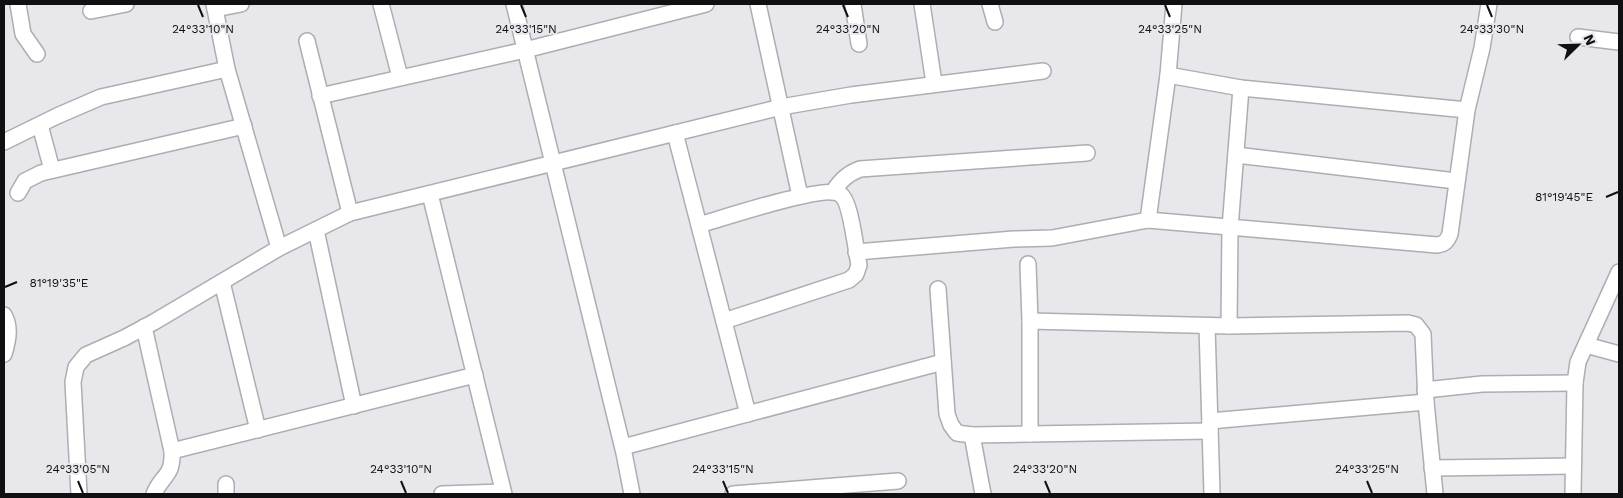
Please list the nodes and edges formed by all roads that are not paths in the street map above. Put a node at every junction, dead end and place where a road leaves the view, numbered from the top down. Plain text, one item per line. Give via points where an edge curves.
1 (18, 4) edge
2 (126, 4) edge
3 (241, 4) edge
4 (381, 4) edge
5 (514, 4) edge
6 (758, 4) edge
7 (852, 4) edge
8 (922, 4) edge
9 (990, 4) edge
10 (1174, 4) edge
11 (1489, 4) edge
12 (699, 5) edge
13 (214, 7) edge
14 (91, 11) dead end
15 (995, 22) dead end
16 (1578, 37) dead end
17 (307, 41) dead end
18 (1619, 42) edge
19 (859, 44) dead end
20 (525, 50) junction
21 (37, 54) dead end
22 (228, 69) junction
23 (1043, 71) dead end
24 (1168, 75) junction
25 (400, 77) junction
26 (934, 83) junction
27 (1241, 88) junction
28 (320, 96) junction
29 (781, 107) junction
30 (1467, 110) junction
31 (40, 125) junction
32 (244, 126) junction
33 (675, 134) junction
34 (4, 142) edge
35 (1087, 153) dead end
36 (1236, 155) junction
37 (553, 164) junction
38 (52, 170) junction
39 (1456, 181) junction
40 (833, 192) junction
41 (18, 193) dead end
42 (430, 194) junction
43 (800, 196) junction
44 (350, 213) junction
45 (1148, 220) junction
46 (699, 225) junction
47 (1230, 228) junction
48 (316, 230) junction
49 (279, 248) junction
50 (856, 252) junction
51 (1028, 264) dead end
52 (1619, 272) edge
53 (222, 282) junction
54 (938, 289) dead end
55 (4, 315) edge
56 (724, 321) junction
57 (1030, 321) junction
58 (1207, 326) junction
59 (1229, 326) junction
60 (144, 327) junction
61 (1586, 345) junction
62 (4, 354) edge
63 (1619, 354) edge
64 (943, 362) junction
65 (475, 375) junction
66 (1575, 384) junction
67 (1426, 396) junction
68 (354, 406) junction
69 (748, 414) junction
70 (1210, 426) junction
71 (258, 430) junction
72 (1030, 434) junction
73 (972, 435) junction
74 (623, 447) junction
75 (172, 451) junction
76 (1573, 466) junction
77 (1432, 468) junction
78 (898, 481) dead end
79 (503, 493) edge
80 (79, 494) edge
81 (154, 494) edge
82 (442, 494) edge
83 (632, 494) edge
84 (733, 494) edge
85 (983, 494) edge
86 (1212, 494) edge
87 (1435, 494) edge
88 (1573, 494) edge

1 - 21 street via 23,34
2 - 14 street
3 - 13 street
4 - 25 street
5 - 20 street
6 - 29 street
7 - 19 street
8 - 26 street
9 - 15 street
10 - 24 street
11 - 30 street
12 - 20 street
13 - 22 street
16 - 18 street
17 - 28 street
20 - 25 street
20 - 37 street
22 - 31 street via 101,97
22 - 32 street
23 - 26 street
24 - 27 street
24 - 45 street
25 - 28 street
26 - 29 street
27 - 30 street
27 - 36 street
28 - 44 street
29 - 33 street
29 - 43 street
30 - 39 street
31 - 34 street
31 - 38 street
32 - 38 street
32 - 49 street
33 - 37 street
33 - 46 street
35 - 40 street via 860,169 842,179
36 - 39 street
36 - 47 street
37 - 42 street
37 - 74 street
38 - 41 street via 26,181
39 - 47 street via 1450,234 1444,244 1437,246
40 - 43 street
40 - 50 street via 841,194 848,204
42 - 44 street
42 - 65 street
43 - 46 street
44 - 48 street
45 - 47 street
45 - 50 street via 1052,238 1014,238
46 - 56 street
47 - 59 street
48 - 49 street
48 - 68 street
49 - 53 street
50 - 56 street via 859,265 849,280
51 - 57 street
52 - 61 street
53 - 60 street
53 - 71 street
54 - 64 street
55 - 62 street via 8,331
56 - 69 street
57 - 58 street
57 - 72 street
58 - 59 street
58 - 70 street
59 - 67 street via 1416,325 1423,334
60 - 75 street
60 - 80 street via 86,355 76,367 73,382
61 - 63 street
61 - 66 street via 1578,362
64 - 69 street
64 - 73 street via 947,414 951,425 957,434
65 - 68 street
65 - 79 street
66 - 67 street via 1482,384
66 - 76 street
67 - 70 street
67 - 77 street
68 - 71 street
69 - 74 street
70 - 72 street
70 - 86 street
71 - 75 street
72 - 73 street
73 - 85 street
74 - 83 street
75 - 81 street via 173,464
76 - 77 street
76 - 88 street
77 - 87 street
78 - 84 street
79 - 82 street

